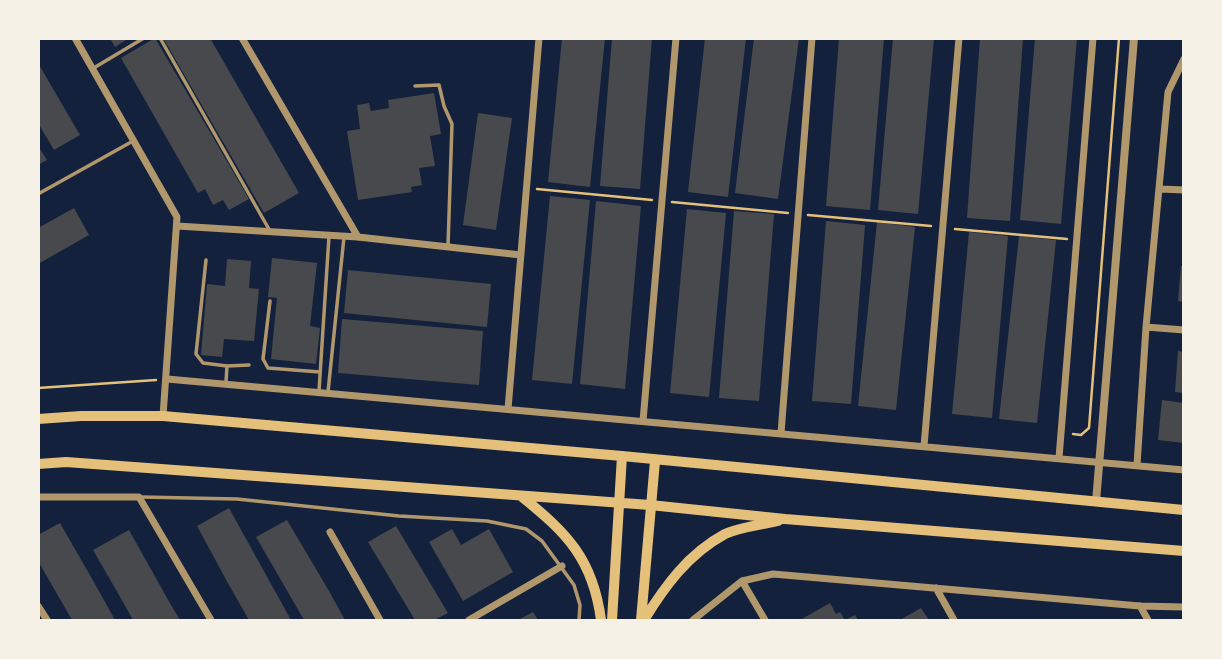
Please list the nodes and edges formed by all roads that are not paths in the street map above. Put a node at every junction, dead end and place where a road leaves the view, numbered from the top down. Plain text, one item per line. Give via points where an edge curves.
1 (75, 38) edge
2 (144, 38) edge
3 (160, 38) edge
4 (242, 38) edge
5 (539, 38) edge
6 (676, 38) edge
7 (812, 38) edge
8 (959, 38) edge
9 (1093, 38) edge
10 (1134, 38) edge
11 (1184, 59) edge
12 (92, 69) junction
13 (415, 86) dead end
14 (133, 141) junction
15 (1161, 189) junction
16 (1184, 190) edge
17 (38, 194) edge
18 (177, 226) junction
19 (271, 232) junction
20 (329, 236) junction
21 (344, 237) junction
22 (358, 237) junction
23 (448, 246) junction
24 (521, 255) junction
25 (206, 260) dead end
26 (270, 301) dead end
27 (1146, 327) junction
28 (1184, 330) edge
29 (249, 365) dead end
30 (227, 366) junction
31 (320, 372) junction
32 (167, 379) junction
33 (226, 384) junction
34 (318, 393) junction
35 (328, 394) junction
36 (508, 409) junction
37 (163, 416) junction
38 (38, 419) edge
39 (643, 421) junction
40 (781, 433) junction
41 (924, 446) junction
42 (622, 456) junction
43 (1059, 458) junction
44 (655, 461) junction
45 (1100, 461) junction
46 (38, 464) edge
47 (1137, 466) junction
48 (1184, 470) edge
49 (521, 495) junction
50 (138, 496) junction
51 (38, 497) edge
52 (1096, 502) junction
53 (620, 504) junction
54 (650, 505) junction
55 (1184, 510) edge
56 (785, 519) junction
57 (330, 532) dead end
58 (1184, 551) edge
59 (562, 566) junction
60 (742, 581) junction
61 (936, 588) junction
62 (38, 606) edge
63 (1140, 606) junction
64 (1184, 607) edge
65 (693, 620) edge
66 (47, 621) edge
67 (211, 621) edge
68 (380, 621) edge
69 (469, 621) edge
70 (579, 621) edge
71 (601, 621) edge
72 (612, 621) edge
73 (643, 621) edge
74 (765, 621) edge
75 (954, 621) edge
76 (1149, 621) edge

1 - 12 street
2 - 12 lane
3 - 19 lane
4 - 22 street
5 - 24 street
6 - 39 street
7 - 40 street
8 - 41 street
9 - 43 street
10 - 45 street
11 - 15 street via 1168,92
12 - 14 street
13 - 23 lane via 439,85 452,124
14 - 17 lane
14 - 18 street via 177,218
15 - 16 street
15 - 27 street
18 - 19 street
18 - 32 street
19 - 20 street
20 - 21 street
20 - 31 lane
21 - 22 street
21 - 35 lane
22 - 23 street
23 - 24 street
24 - 36 street
25 - 30 lane via 196,354 203,363
26 - 31 lane via 263,359 268,368
27 - 28 street
27 - 47 street
29 - 30 lane
30 - 33 lane
31 - 34 lane
32 - 33 street
32 - 37 street
33 - 34 street
34 - 35 street
35 - 36 street
36 - 39 street
37 - 38 main road
37 - 42 main road
39 - 40 street
40 - 41 street
41 - 43 street
42 - 44 main road
42 - 53 main road
43 - 45 street
44 - 52 main road
44 - 54 main road
45 - 47 street
45 - 52 street
46 - 49 main road via 65,462
47 - 48 street
49 - 53 main road
49 - 71 main road via 556,524 581,556 597,593
50 - 51 street
50 - 59 lane via 237,499 487,522 526,529
50 - 67 street
52 - 55 main road
53 - 54 main road
53 - 72 main road
54 - 56 main road
54 - 73 main road
56 - 58 main road
56 - 73 main road via 727,533 694,554 665,586
57 - 68 street
59 - 69 street
59 - 70 lane via 574,585
60 - 61 street via 773,574
60 - 65 street
60 - 74 street
61 - 63 street
61 - 75 street
62 - 66 street
63 - 64 street
63 - 76 street

